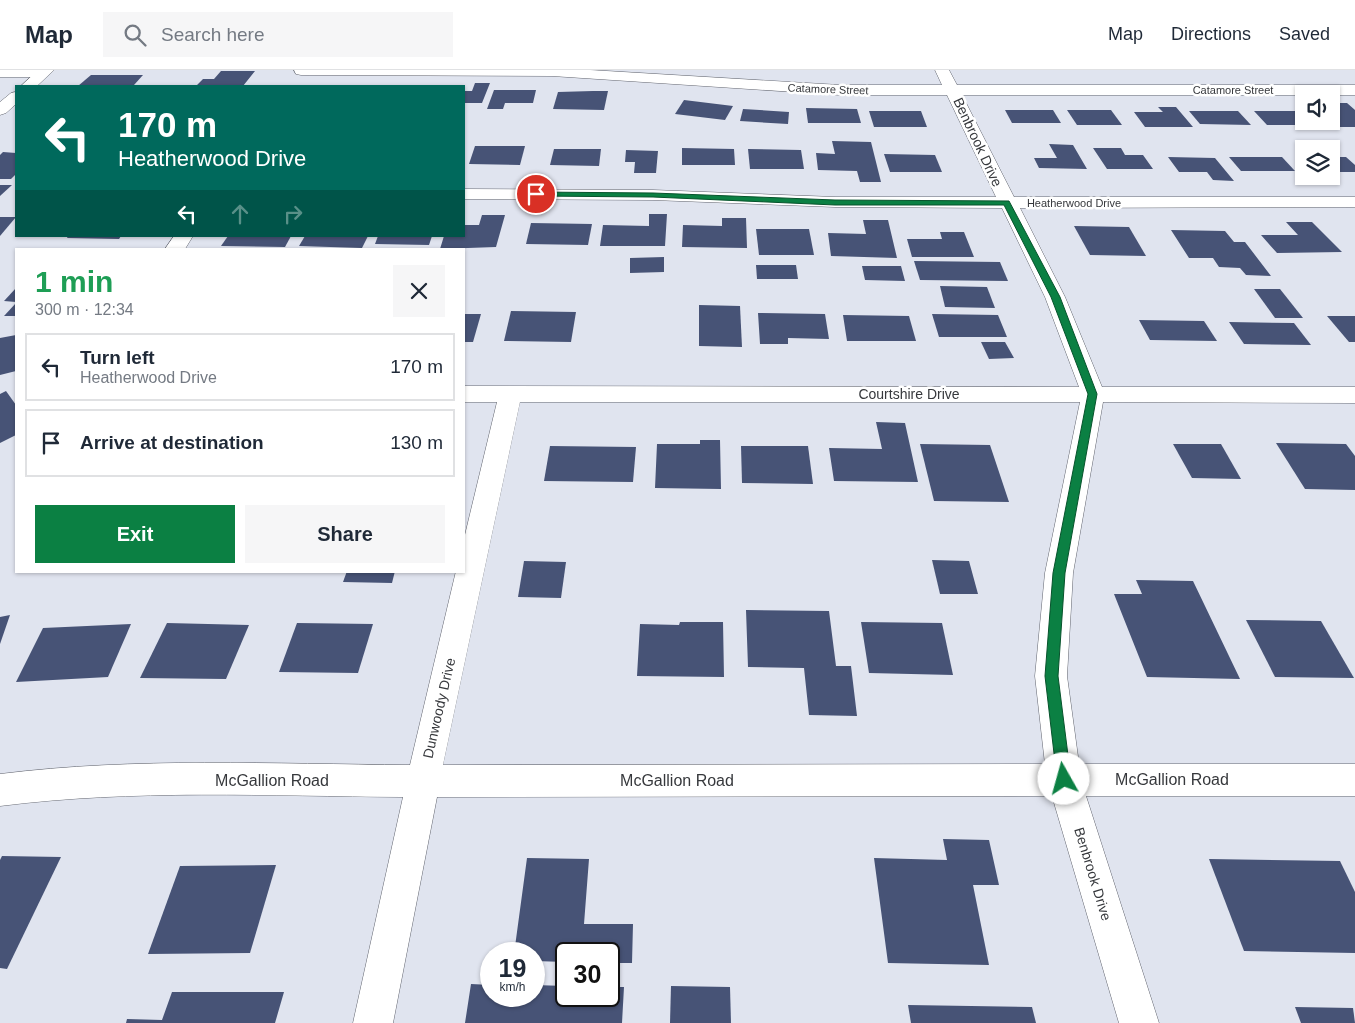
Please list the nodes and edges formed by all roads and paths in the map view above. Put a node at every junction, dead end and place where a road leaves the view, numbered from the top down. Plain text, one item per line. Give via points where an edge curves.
1 (301, 70) edge
2 (45, 72) edge
3 (0, 73) edge
4 (948, 80) edge
5 (29, 85) edge
6 (291, 85) edge
7 (1355, 90) edge
8 (15, 97) edge
9 (0, 110) edge
10 (465, 194) edge
11 (1355, 202) edge
12 (1007, 203) junction
13 (183, 237) edge
14 (176, 248) edge
15 (465, 394) edge
16 (510, 394) junction
17 (1092, 394) junction
18 (1355, 394) edge
19 (1064, 779) junction
20 (1355, 780) edge
21 (423, 781) junction
22 (0, 790) edge
23 (373, 1023) edge
24 (1139, 1023) edge

1 - 4 street, Catamore Street via 552,72 794,88
1 - 6 street
2 - 3 street
2 - 5 street
4 - 7 street, Catamore Street
4 - 12 street, Benbrook Drive
8 - 9 street
10 - 12 street, Heatherwood Drive
11 - 12 street, Heatherwood Drive
12 - 17 street, Benbrook Drive via 1055,297
13 - 14 street
15 - 16 street, Courtshire Drive
16 - 17 street, Courtshire Drive
16 - 21 street, Dunwoody Drive
17 - 18 street, Courtshire Drive
17 - 19 street, Benbrook Drive via 1059,573 1051,676
19 - 20 street, McGallion Road
19 - 21 street, McGallion Road
19 - 24 street, Benbrook Drive
21 - 22 street, McGallion Road via 197,779 40,785
21 - 23 street, Dunwoody Drive

